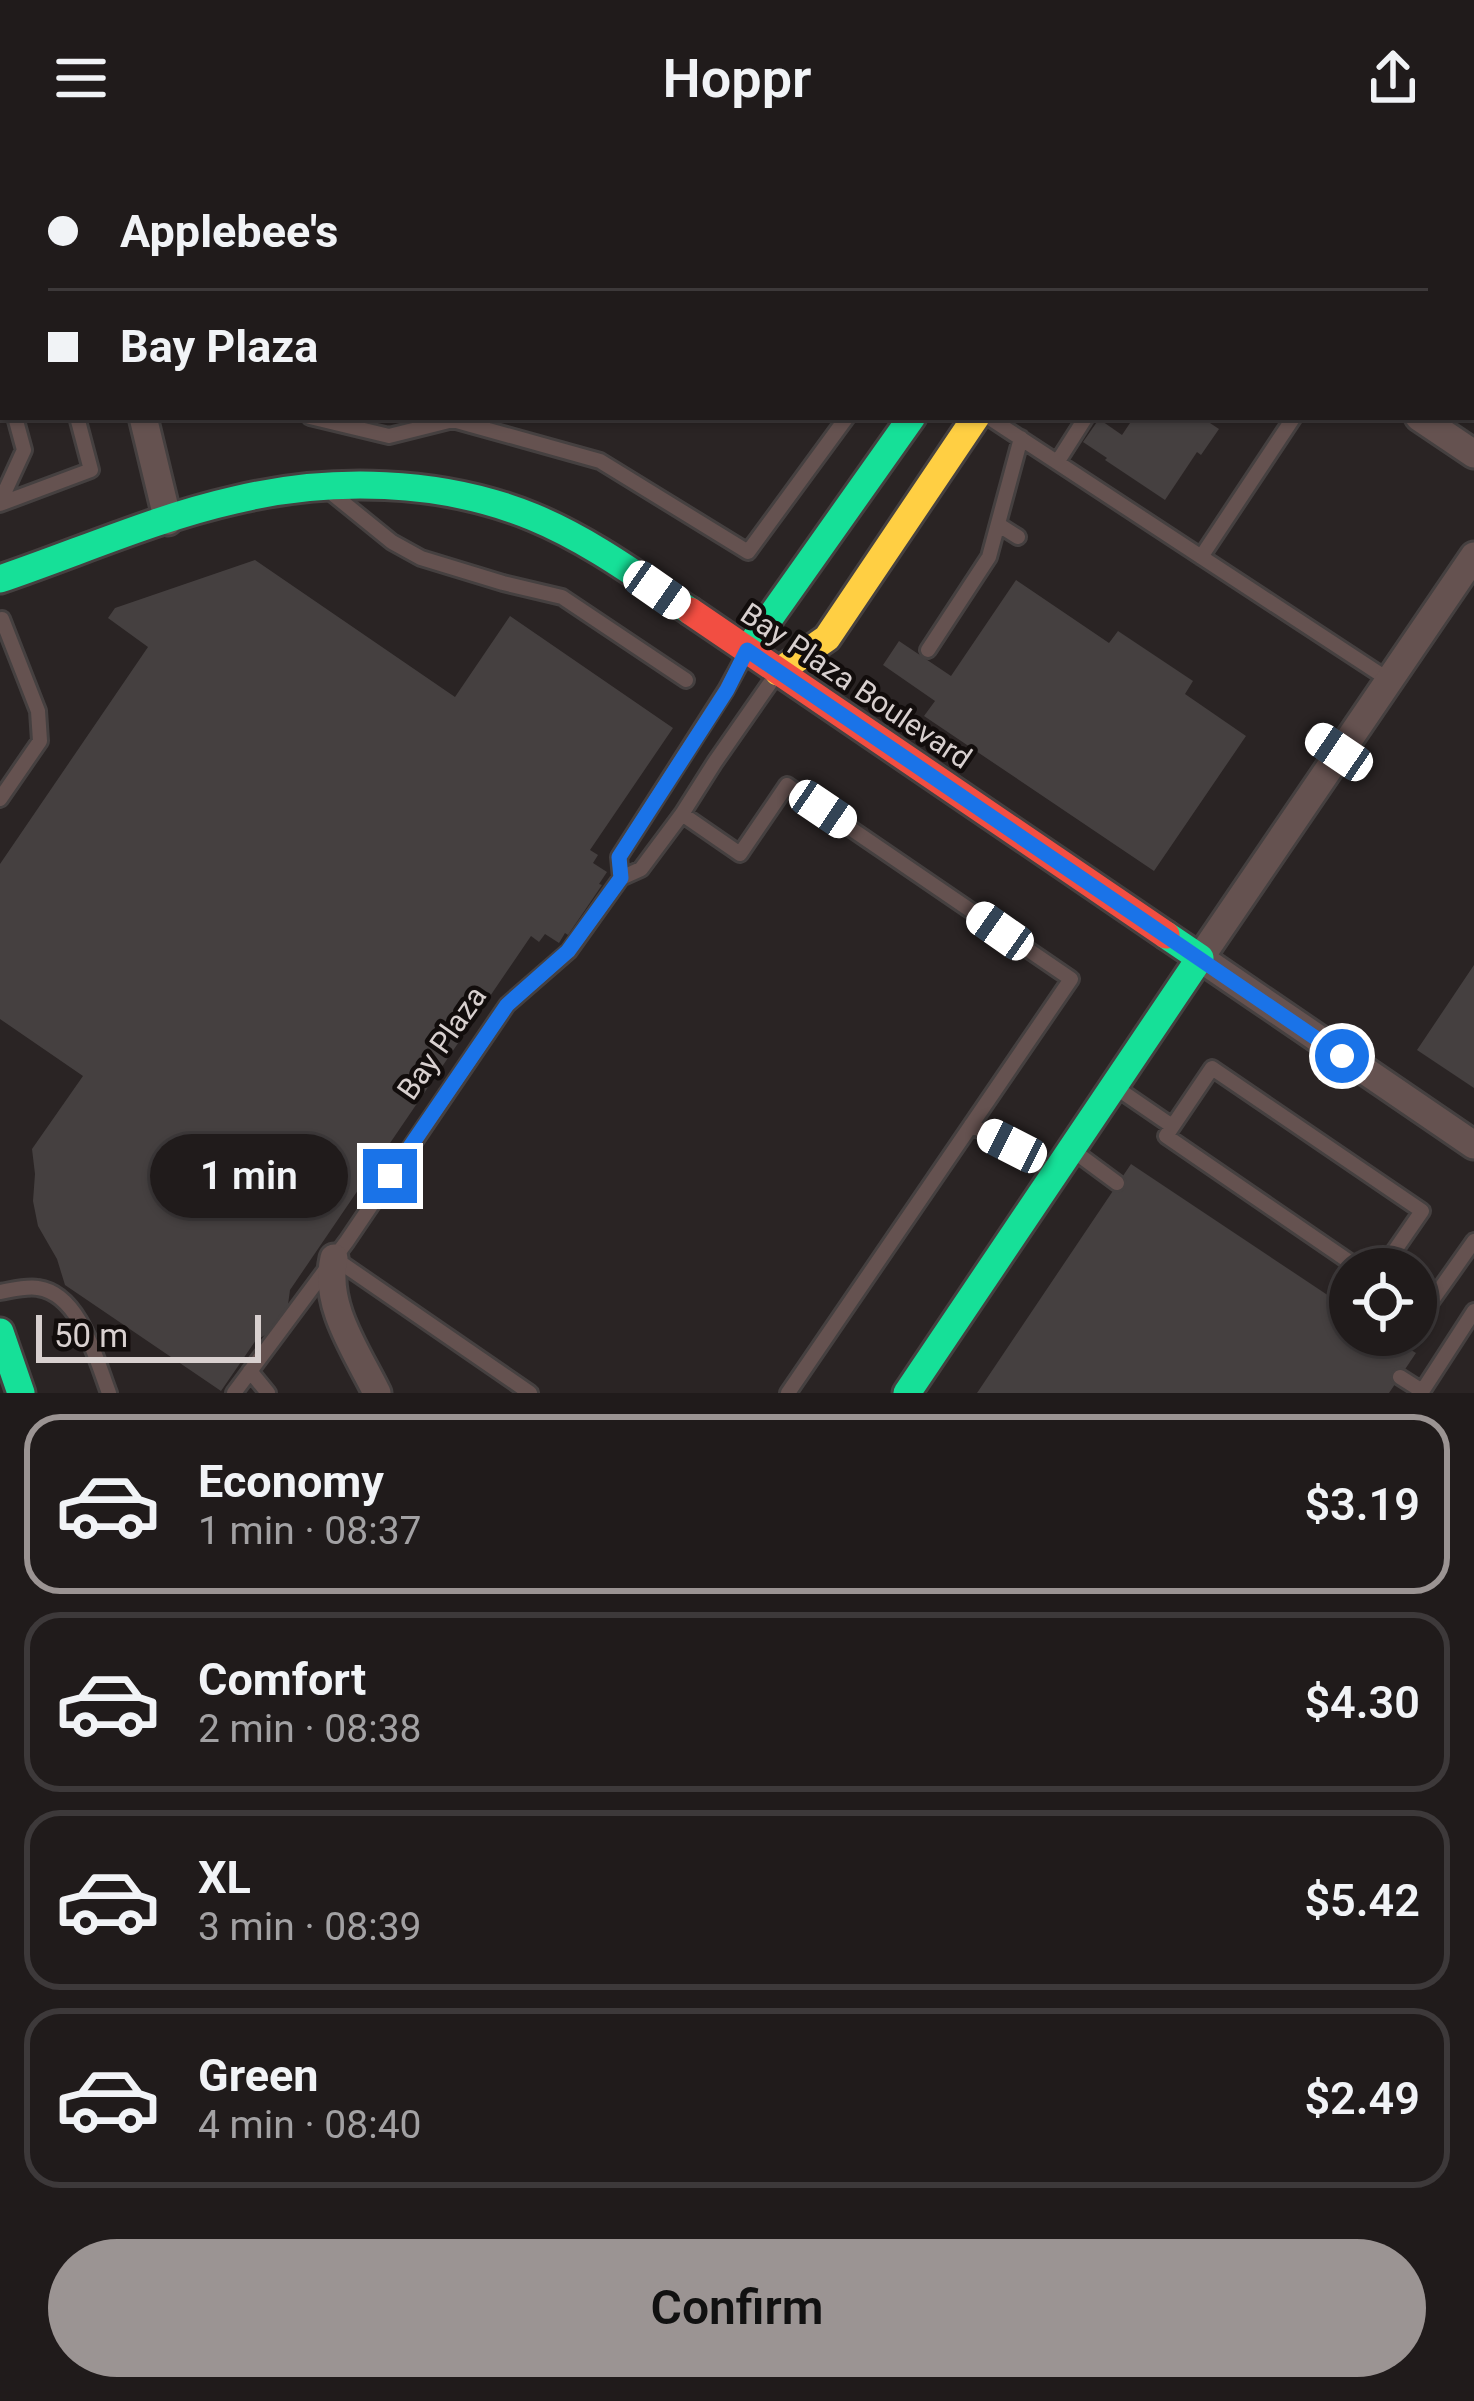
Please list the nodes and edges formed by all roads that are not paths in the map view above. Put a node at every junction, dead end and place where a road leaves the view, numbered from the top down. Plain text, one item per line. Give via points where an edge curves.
1 (16, 420) edge
2 (78, 420) edge
3 (144, 420) edge
4 (322, 420) edge
5 (453, 420) edge
6 (453, 420) edge
7 (845, 420) edge
8 (910, 420) edge
9 (974, 420) edge
10 (993, 420) edge
11 (1085, 420) edge
12 (1289, 420) edge
13 (1423, 420) edge
14 (1021, 437) junction
15 (1474, 454) edge
16 (1058, 460) junction
17 (326, 488) junction
18 (0, 503) edge
19 (168, 521) junction
20 (999, 525) junction
21 (1018, 537) dead end
22 (1474, 556) edge
23 (1201, 557) junction
24 (0, 579) edge
25 (2, 619) edge
26 (747, 650) junction
27 (928, 650) dead end
28 (778, 672) junction
29 (686, 680) dead end
30 (1389, 680) junction
31 (0, 799) edge
32 (682, 814) junction
33 (621, 878) junction
34 (1200, 958) junction
35 (1114, 1086) junction
36 (971, 1125) junction
37 (1172, 1126) junction
38 (1474, 1145) edge
39 (1070, 1149) junction
40 (1054, 1174) junction
41 (1117, 1184) dead end
42 (1474, 1241) edge
43 (1329, 1248) edge
44 (1396, 1248) edge
45 (334, 1258) junction
46 (0, 1292) edge
47 (1437, 1293) edge
48 (1474, 1311) edge
49 (0, 1333) edge
50 (250, 1371) junction
51 (1400, 1377) dead end
52 (1421, 1392) edge
53 (21, 1393) edge
54 (109, 1393) edge
55 (234, 1393) edge
56 (268, 1393) edge
57 (377, 1393) edge
58 (530, 1393) edge
59 (788, 1393) edge
60 (907, 1393) edge

1 - 18 lane via 24,450
2 - 18 lane via 91,470
3 - 19 street
4 - 6 lane via 389,436
5 - 7 lane via 600,461 748,552
8 - 26 street
9 - 28 street via 826,638
10 - 14 lane
11 - 16 lane
12 - 23 lane
13 - 15 street
14 - 16 lane
14 - 20 lane
16 - 23 lane
17 - 19 street, Bay Plaza Boulevard via 236,500
17 - 26 street, Bay Plaza Boulevard via 425,491 520,512 577,537
17 - 29 lane via 406,550 562,597
19 - 24 street, Bay Plaza Boulevard
20 - 21 lane
20 - 27 lane via 989,557
22 - 30 street
23 - 30 lane
25 - 31 lane via 38,711 40,741
26 - 28 street, Bay Plaza Boulevard
26 - 33 lane, Bay Plaza via 619,857
28 - 32 lane, Bay Plaza
28 - 34 street, Bay Plaza Boulevard
30 - 34 street via 1328,745
32 - 33 lane, Bay Plaza via 641,868
32 - 36 lane via 740,854 787,785 1071,980
33 - 45 lane, Bay Plaza via 568,951 507,1005
34 - 35 street
34 - 38 street, Bay Plaza Boulevard
35 - 37 lane
35 - 39 street
36 - 40 lane
36 - 59 lane
37 - 43 lane via 1166,1136
37 - 44 lane via 1212,1068 1422,1211
39 - 40 street
39 - 41 lane
40 - 60 street
42 - 47 lane
45 - 50 lane, Bay Plaza
45 - 57 street via 340,1317
45 - 58 lane
46 - 54 lane via 42,1288 58,1296 87,1333
48 - 52 lane
49 - 53 street
50 - 55 lane, Bay Plaza
50 - 56 lane
51 - 52 lane

